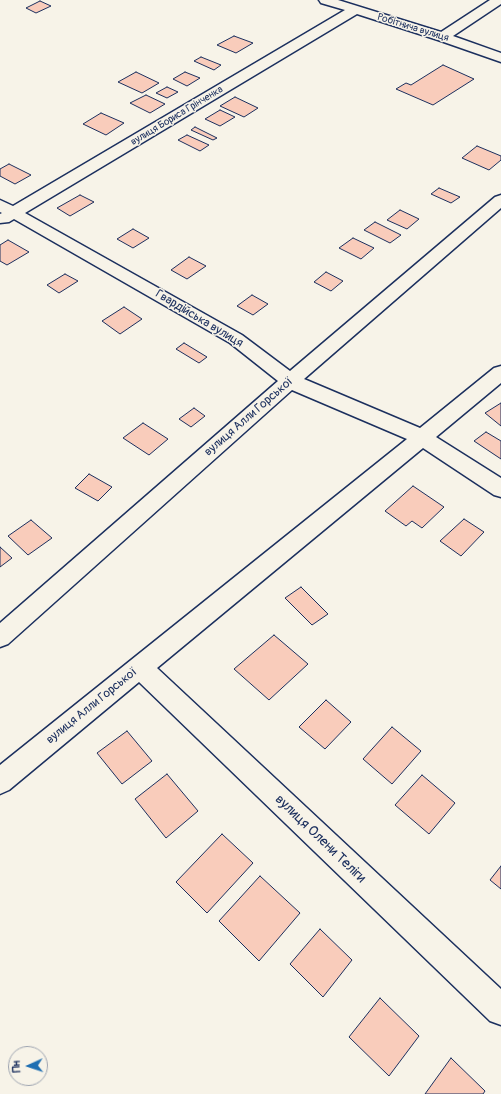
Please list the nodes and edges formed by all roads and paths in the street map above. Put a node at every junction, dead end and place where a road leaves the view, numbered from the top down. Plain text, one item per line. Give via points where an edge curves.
1 (325, 0) edge
2 (498, 0) edge
3 (355, 10) junction
4 (443, 37) junction
5 (501, 58) edge
6 (501, 200) edge
7 (5, 213) edge
8 (501, 373) edge
9 (290, 381) junction
10 (422, 437) junction
11 (501, 489) edge
12 (0, 637) edge
13 (140, 667) junction
14 (0, 781) edge
15 (501, 1010) edge

1 - 3 street, Робітнича вулиця
2 - 4 street
3 - 4 street, Робітнича вулиця
3 - 7 street, вулиця Бориса Грінченка
4 - 5 street, Робітнича вулиця
6 - 9 street, вулиця Алли Горської
7 - 9 street, Гвардійська вулиця via 236,339
8 - 10 street, вулиця Алли Горської
9 - 10 street, Гвардійська вулиця
9 - 12 street, вулиця Алли Горської
10 - 11 street, Гвардійська вулиця
10 - 13 street, вулиця Алли Горської
13 - 14 street, вулиця Алли Горської
13 - 15 street, вулиця Олени Теліги

